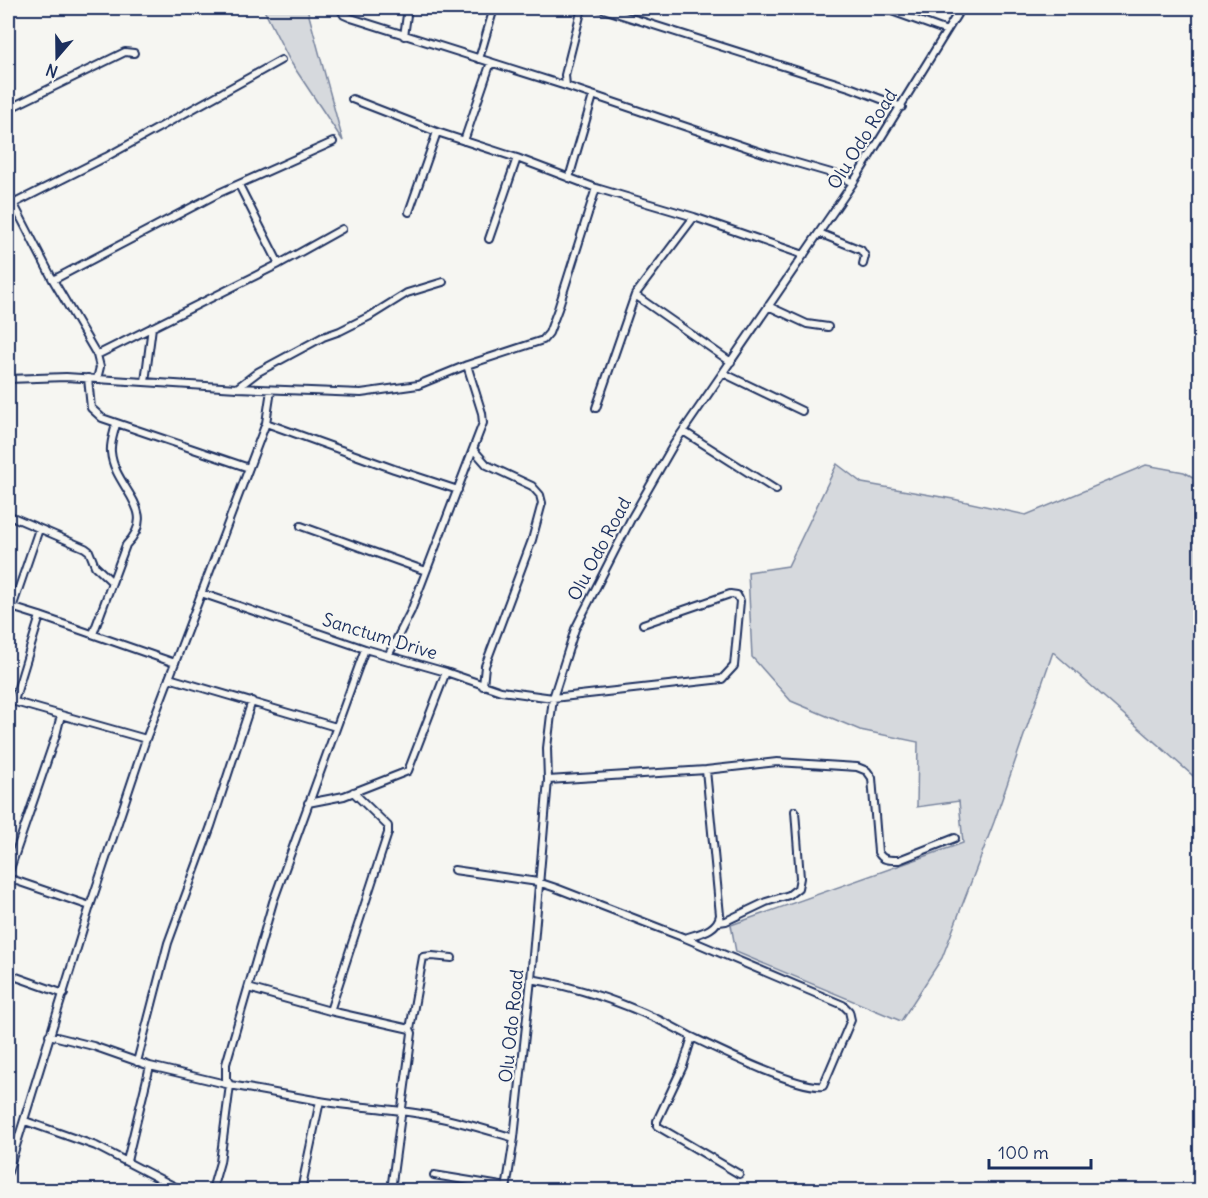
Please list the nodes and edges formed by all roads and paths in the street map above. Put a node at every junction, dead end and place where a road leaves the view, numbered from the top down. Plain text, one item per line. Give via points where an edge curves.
1 (340, 8) edge
2 (408, 8) edge
3 (495, 8) edge
4 (582, 8) edge
5 (600, 8) edge
6 (883, 8) edge
7 (961, 8) edge
8 (946, 31) junction
9 (404, 36) junction
10 (134, 53) dead end
11 (479, 59) junction
12 (281, 60) dead end
13 (491, 63) junction
14 (566, 86) junction
15 (593, 96) junction
16 (352, 99) dead end
17 (902, 107) junction
18 (8, 109) edge
19 (437, 132) junction
20 (464, 141) junction
21 (333, 142) dead end
22 (517, 158) junction
23 (569, 178) junction
24 (853, 183) junction
25 (239, 185) junction
26 (596, 188) junction
27 (8, 193) edge
28 (13, 204) junction
29 (409, 212) dead end
30 (694, 217) junction
31 (342, 230) dead end
32 (819, 233) junction
33 (489, 239) dead end
34 (804, 255) junction
35 (279, 264) junction
36 (864, 264) dead end
37 (53, 280) junction
38 (443, 282) dead end
39 (635, 294) junction
40 (768, 306) junction
41 (152, 327) junction
42 (828, 327) dead end
43 (97, 355) junction
44 (731, 362) junction
45 (467, 365) junction
46 (723, 373) junction
47 (88, 378) junction
48 (8, 379) edge
49 (97, 379) junction
50 (145, 382) junction
51 (237, 388) junction
52 (271, 390) junction
53 (596, 408) dead end
54 (802, 411) dead end
55 (266, 423) junction
56 (116, 424) junction
57 (683, 431) junction
58 (473, 449) junction
59 (249, 468) junction
60 (458, 490) junction
61 (776, 490) dead end
62 (8, 515) edge
63 (301, 526) dead end
64 (39, 529) junction
65 (426, 571) junction
66 (112, 582) junction
67 (201, 593) junction
68 (10, 607) edge
69 (40, 616) junction
70 (643, 624) dead end
71 (93, 634) junction
72 (365, 649) junction
73 (389, 654) junction
74 (175, 663) junction
75 (446, 672) junction
76 (170, 678) junction
77 (483, 686) junction
78 (553, 699) junction
79 (11, 700) edge
80 (252, 701) junction
81 (61, 715) junction
82 (336, 727) junction
83 (147, 739) junction
84 (706, 770) junction
85 (548, 780) junction
86 (353, 792) junction
87 (308, 803) junction
88 (795, 811) dead end
89 (955, 838) dead end
90 (454, 870) dead end
91 (8, 876) edge
92 (538, 882) junction
93 (90, 906) junction
94 (719, 922) junction
95 (685, 938) junction
96 (452, 958) dead end
97 (8, 974) edge
98 (531, 979) junction
99 (248, 988) junction
100 (64, 994) junction
101 (330, 1011) junction
102 (410, 1029) junction
103 (49, 1035) junction
104 (692, 1037) junction
105 (137, 1062) junction
106 (150, 1066) junction
107 (230, 1085) junction
108 (320, 1101) junction
109 (401, 1112) junction
110 (25, 1122) junction
111 (514, 1138) junction
112 (127, 1161) junction
113 (8, 1172) edge
114 (739, 1174) dead end
115 (434, 1175) dead end
116 (506, 1189) edge
117 (181, 1191) edge
118 (212, 1191) edge
119 (301, 1191) edge
120 (391, 1191) edge

1 - 9 street via 344,15
2 - 9 street
3 - 11 street
4 - 14 street via 565,75
5 - 17 street
6 - 8 street
7 - 8 street, Olu Odo Road
8 - 17 street, Olu Odo Road
9 - 11 street
10 - 18 street via 125,52
11 - 13 street
12 - 28 street
13 - 14 street
13 - 20 street
14 - 15 street
15 - 23 street
15 - 24 street
16 - 19 street
17 - 24 street, Olu Odo Road
19 - 20 street
19 - 29 street
20 - 22 street
21 - 25 street
22 - 23 street
22 - 33 street
23 - 26 street
24 - 32 street, Olu Odo Road
25 - 35 street
25 - 37 street
26 - 30 street
26 - 45 street via 549,333 543,340
27 - 28 street
28 - 37 street
30 - 34 street
30 - 39 street
31 - 35 street
32 - 34 street, Olu Odo Road
32 - 36 street via 861,250
34 - 40 street, Olu Odo Road
35 - 41 street
37 - 43 street
38 - 51 street via 407,293 258,372
39 - 44 street
39 - 53 street
40 - 42 street via 807,324
40 - 44 street, Olu Odo Road
41 - 43 street
41 - 50 street
43 - 49 street
44 - 46 street, Olu Odo Road
45 - 52 street via 418,385 361,393
45 - 58 street via 483,423
46 - 54 street
46 - 57 street, Olu Odo Road
47 - 48 street
47 - 49 street
47 - 56 street via 91,408
49 - 50 street
50 - 51 street
51 - 52 street
52 - 55 street
55 - 59 street
55 - 60 street
56 - 59 street
56 - 66 street via 111,453 140,516 140,524 126,545
57 - 61 street
57 - 78 street, Olu Odo Road via 631,519 575,629
58 - 60 street
58 - 77 street via 487,465 532,486 542,503 485,666
59 - 67 street
60 - 65 street
62 - 64 street
63 - 65 street
64 - 66 street via 85,548 95,566
64 - 68 street
65 - 73 street
66 - 71 street
67 - 72 street, Sanctum Drive
67 - 74 street
68 - 69 street
69 - 71 street
69 - 79 street
70 - 78 street, Sanctum Drive via 730,594 737,595 740,601 734,666 723,679
71 - 74 street
72 - 73 street, Sanctum Drive
72 - 82 street
73 - 75 street, Sanctum Drive
74 - 76 street
75 - 77 street, Sanctum Drive
75 - 86 street via 408,771
76 - 80 street
76 - 83 street
77 - 78 street, Sanctum Drive
78 - 85 street, Olu Odo Road
79 - 81 street
80 - 82 street
80 - 105 street via 168,943
81 - 83 street
81 - 91 street
82 - 87 street
83 - 93 street
84 - 85 street
84 - 89 street via 777,762 857,767 872,778 881,858 899,860
84 - 94 street
85 - 92 street, Olu Odo Road
86 - 87 street
86 - 101 street via 388,826 388,833
87 - 99 street
88 - 94 street via 798,888
90 - 92 street
91 - 93 street
92 - 95 street
92 - 98 street, Olu Odo Road
93 - 100 street
94 - 95 street
95 - 104 street via 843,1005 850,1020 823,1086 812,1087
96 - 102 street via 423,957
97 - 100 street
98 - 104 street via 594,993
98 - 111 street, Olu Odo Road
99 - 101 street
99 - 107 street via 226,1064
100 - 103 street
101 - 102 street
102 - 109 street
103 - 105 street
103 - 110 street
104 - 114 street via 657,1126
105 - 106 street
106 - 107 street
106 - 112 street
107 - 108 street
107 - 118 street via 220,1162
108 - 109 street
108 - 119 street
109 - 111 street via 420,1113
109 - 120 street
110 - 112 street
110 - 113 street
111 - 116 street, Olu Odo Road
112 - 117 street
115 - 116 street

